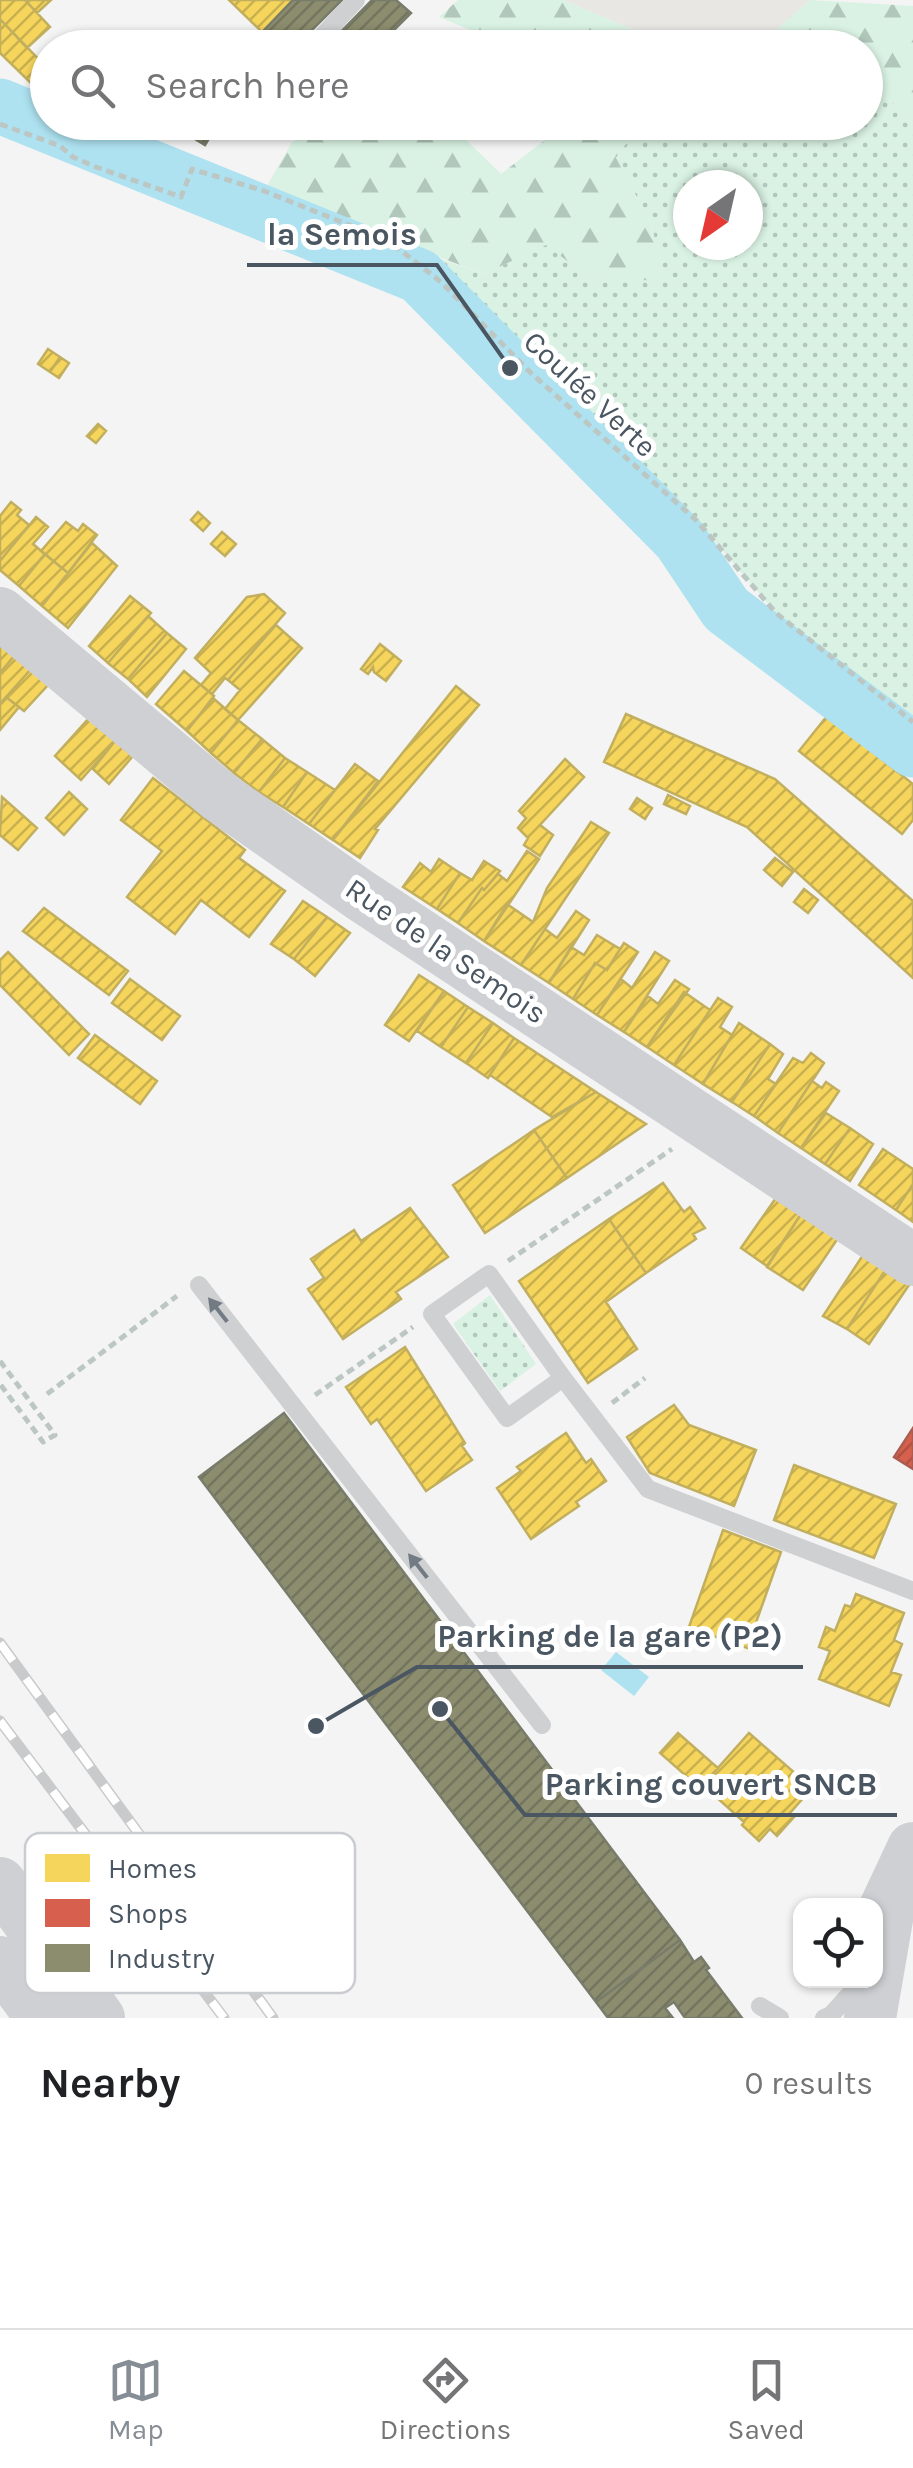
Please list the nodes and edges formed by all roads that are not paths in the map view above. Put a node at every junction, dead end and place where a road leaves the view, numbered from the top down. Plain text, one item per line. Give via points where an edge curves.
1 (356, 0) edge
2 (328, 30) edge
3 (0, 613) edge
4 (913, 1260) edge
5 (199, 1286) dead end
6 (563, 1378) junction
7 (913, 1591) edge
8 (542, 1726) dead end
9 (913, 1848) edge
10 (0, 1883) edge
11 (883, 1911) edge
12 (25, 1917) edge
13 (0, 1962) edge
14 (81, 1993) edge
15 (761, 2012) edge
16 (42, 2018) edge
17 (99, 2018) edge
18 (780, 2018) edge

1 - 2 lane
3 - 4 main road, Rue de la Semois via 220,797
8 -> 5 lane
6 - 6 lane via 489,1274 432,1314 507,1418
6 - 7 lane via 648,1489
9 - 11 main road
10 - 12 main road
13 - 16 main road
14 - 17 main road
15 - 18 lane

